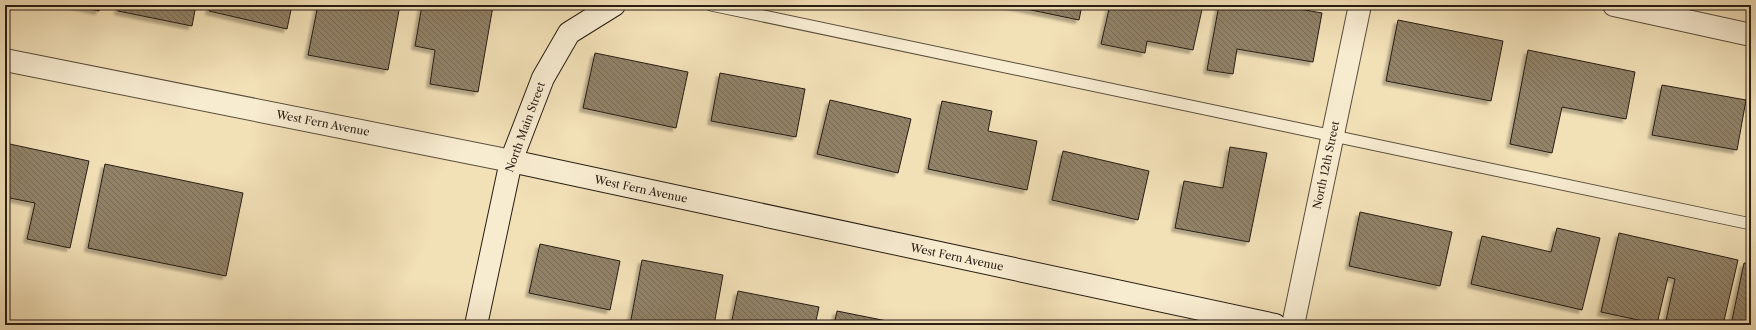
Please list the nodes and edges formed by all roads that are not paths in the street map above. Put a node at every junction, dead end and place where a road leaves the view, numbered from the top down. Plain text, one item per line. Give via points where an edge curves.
1 (614, 5) edge
2 (711, 5) edge
3 (1360, 5) edge
4 (1614, 5) edge
5 (1751, 35) edge
6 (5, 60) edge
7 (1333, 134) junction
8 (511, 161) junction
9 (1751, 224) edge
10 (476, 325) edge
11 (1275, 325) edge
12 (1293, 325) edge

1 - 8 street, North Main Street via 569,33 542,78
2 - 7 lane
3 - 7 street, North 12th Street
4 - 5 street
6 - 8 street, West Fern Avenue
7 - 9 lane
7 - 12 street, North 12th Street
8 - 10 street, North Main Street
8 - 11 street, West Fern Avenue

